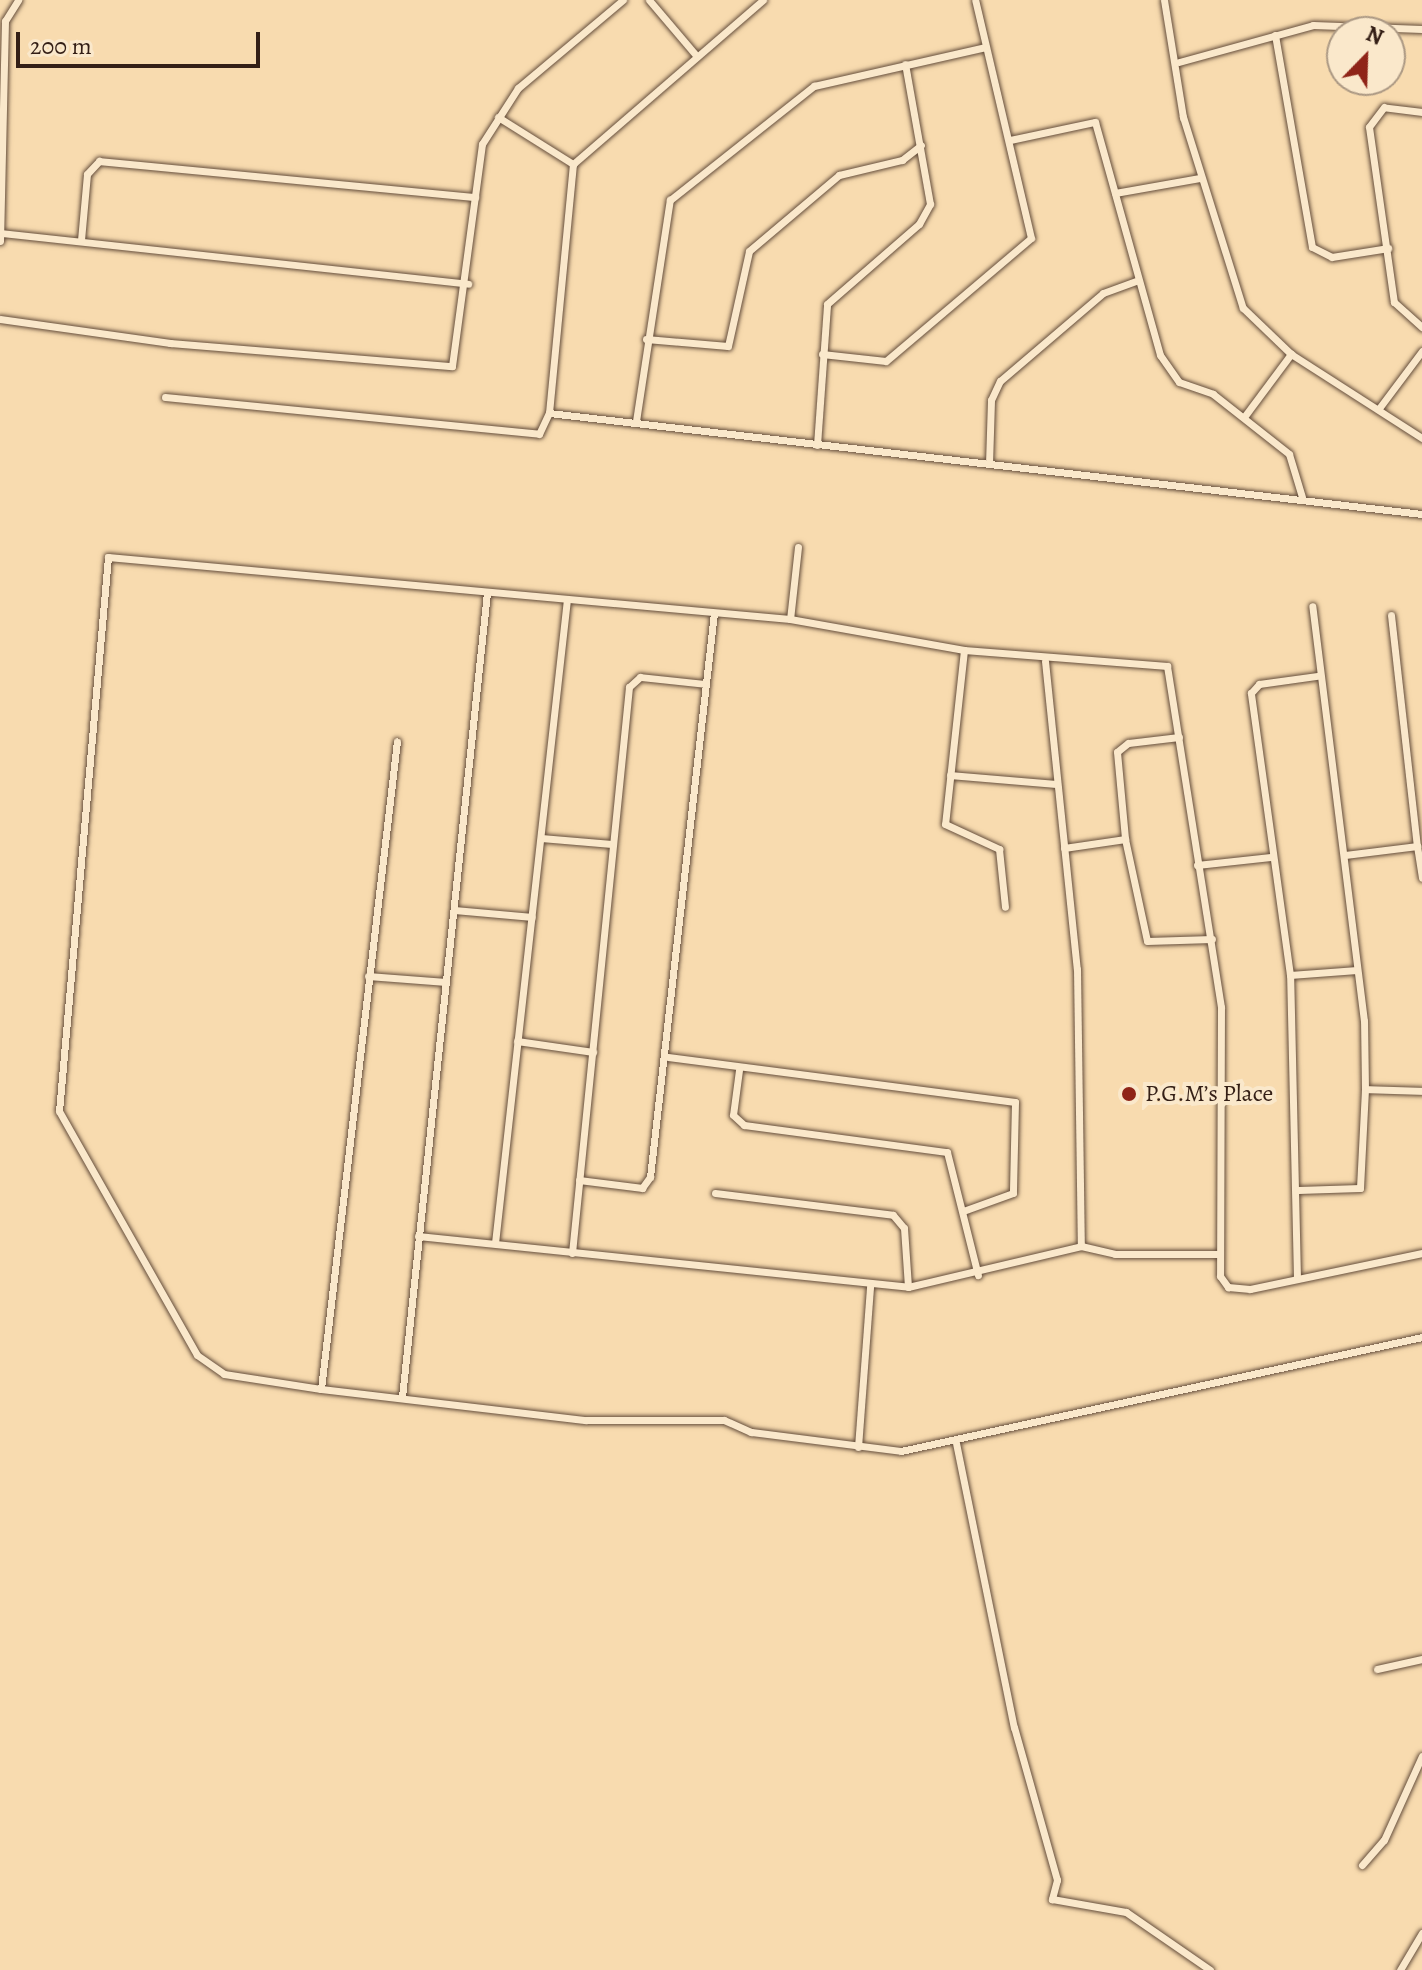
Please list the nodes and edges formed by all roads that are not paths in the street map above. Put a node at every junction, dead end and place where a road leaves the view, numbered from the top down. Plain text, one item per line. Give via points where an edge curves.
1 (18, 0) edge
2 (623, 0) edge
3 (649, 0) edge
4 (763, 0) edge
5 (975, 0) edge
6 (1164, 0) edge
7 (1422, 29) edge
8 (1275, 35) junction
9 (986, 47) junction
10 (695, 54) junction
11 (1179, 62) junction
12 (905, 64) junction
13 (1422, 112) edge
14 (498, 117) junction
15 (1010, 140) junction
16 (921, 145) junction
17 (573, 164) junction
18 (1200, 178) junction
19 (1115, 193) junction
20 (475, 197) junction
21 (1, 233) edge
22 (81, 240) junction
23 (0, 241) edge
24 (1388, 248) junction
25 (1136, 281) junction
26 (468, 284) junction
27 (0, 319) edge
28 (1422, 327) edge
29 (646, 339) junction
30 (1422, 351) edge
31 (822, 354) junction
32 (1291, 354) junction
33 (165, 397) dead end
34 (1380, 407) junction
35 (549, 413) junction
36 (1244, 417) junction
37 (636, 421) junction
38 (1422, 438) edge
39 (817, 445) junction
40 (989, 464) junction
41 (1302, 497) junction
42 (1422, 514) edge
43 (798, 547) dead end
44 (487, 592) junction
45 (567, 599) junction
46 (1312, 606) dead end
47 (714, 613) junction
48 (1391, 615) dead end
49 (790, 619) junction
50 (964, 650) junction
51 (1045, 661) junction
52 (1317, 676) junction
53 (706, 684) junction
54 (1179, 737) junction
55 (397, 741) dead end
56 (950, 775) junction
57 (1056, 784) junction
58 (541, 838) junction
59 (1125, 839) junction
60 (612, 844) junction
61 (1417, 846) junction
62 (1064, 848) junction
63 (1345, 855) junction
64 (1271, 857) junction
65 (1197, 865) junction
66 (1422, 878) edge
67 (1005, 907) dead end
68 (455, 910) junction
69 (532, 917) junction
70 (1212, 939) junction
71 (1357, 970) junction
72 (1290, 975) junction
73 (368, 976) junction
74 (446, 982) junction
75 (517, 1041) junction
76 (593, 1052) junction
77 (668, 1057) junction
78 (739, 1070) junction
79 (1365, 1089) junction
80 (1422, 1091) edge
81 (579, 1180) junction
82 (1298, 1190) junction
83 (715, 1193) dead end
84 (963, 1211) junction
85 (418, 1236) junction
86 (495, 1243) junction
87 (1081, 1246) junction
88 (572, 1253) junction
89 (1422, 1253) edge
90 (1217, 1254) junction
91 (978, 1275) junction
92 (1297, 1278) junction
93 (870, 1286) junction
94 (908, 1287) junction
95 (1422, 1337) edge
96 (321, 1389) junction
97 (402, 1397) junction
98 (956, 1443) junction
99 (858, 1447) junction
100 (1422, 1659) edge
101 (1377, 1669) dead end
102 (1422, 1756) edge
103 (1362, 1865) dead end
104 (1422, 1933) edge
105 (1210, 1970) edge
106 (1400, 1970) edge

1 - 21 street via 5,21
2 - 14 street via 518,88
3 - 10 street
4 - 10 street
5 - 9 street
6 - 11 street
7 - 8 street via 1313,25
8 - 11 street
8 - 24 street via 1312,247 1332,257
9 - 12 street
9 - 15 street
10 - 17 street
11 - 18 street via 1181,110
12 - 16 street
12 - 29 street via 796,95 670,200
13 - 24 street via 1391,106 1370,121
14 - 17 street
14 - 20 street via 482,144
15 - 19 street via 1095,122
15 - 31 street via 1031,238 886,361
16 - 29 street via 902,160 839,175 749,251 728,346
16 - 31 street via 931,192 925,216 827,304
17 - 35 street
18 - 19 street
18 - 32 street via 1243,308
19 - 25 street
20 - 22 street via 99,161 87,174
20 - 26 street
21 - 22 street
21 - 23 street
22 - 26 street
24 - 28 street via 1396,307
25 - 36 street via 1175,379
25 - 40 street via 1103,293 1000,381 991,400
26 - 27 street via 457,355 447,368 170,343
29 - 37 street
30 - 34 street
31 - 39 street
32 - 34 street
32 - 36 street
33 - 35 street via 539,434
34 - 38 street
35 - 37 street
36 - 41 street via 1289,454
37 - 39 street
39 - 40 street
40 - 41 street
41 - 42 street
43 - 49 street
44 - 45 street
44 - 68 street
44 - 96 street via 108,557 59,1111 197,1355 224,1374
45 - 47 street
45 - 58 street
46 - 52 street
47 - 49 street
47 - 53 street
48 - 61 street
49 - 50 street
50 - 51 street
50 - 56 street
51 - 54 street via 1167,666
51 - 57 street
52 - 63 street
52 - 64 street via 1259,684 1251,693
53 - 60 street via 640,677 629,687
53 - 77 street
54 - 59 street via 1128,743 1117,752
54 - 65 street
55 - 73 street
56 - 57 street
56 - 67 street via 946,829 999,849
57 - 62 street
58 - 60 street
58 - 69 street
59 - 62 street
59 - 70 street via 1147,941
60 - 76 street
61 - 63 street
61 - 66 street
62 - 87 street via 1077,969
63 - 71 street
64 - 65 street
64 - 72 street
65 - 70 street
68 - 69 street
68 - 74 street
69 - 75 street
70 - 90 street via 1226,1093
71 - 72 street
71 - 79 street
72 - 82 street
73 - 74 street
73 - 96 street
74 - 85 street
75 - 76 street
75 - 86 street
76 - 81 street
77 - 78 street
77 - 81 street via 650,1177 642,1188
78 - 84 street via 733,1115 744,1125 947,1152
78 - 84 street via 1015,1102 1013,1193
79 - 80 street
79 - 82 street via 1360,1188
81 - 88 street
82 - 92 street
83 - 94 street via 893,1215 904,1228
84 - 91 street
85 - 86 street
85 - 97 street
86 - 88 street
87 - 90 street via 1115,1254
87 - 91 street
88 - 93 street
89 - 92 street
90 - 92 street via 1228,1287
91 - 94 street
93 - 94 street
93 - 99 street
95 - 98 street
96 - 97 street
97 - 99 street via 586,1420 724,1420 751,1432
98 - 99 street via 901,1451
98 - 105 street via 1018,1744 1057,1880 1052,1899 1126,1912
100 - 101 street
102 - 103 street via 1384,1840
104 - 106 street

